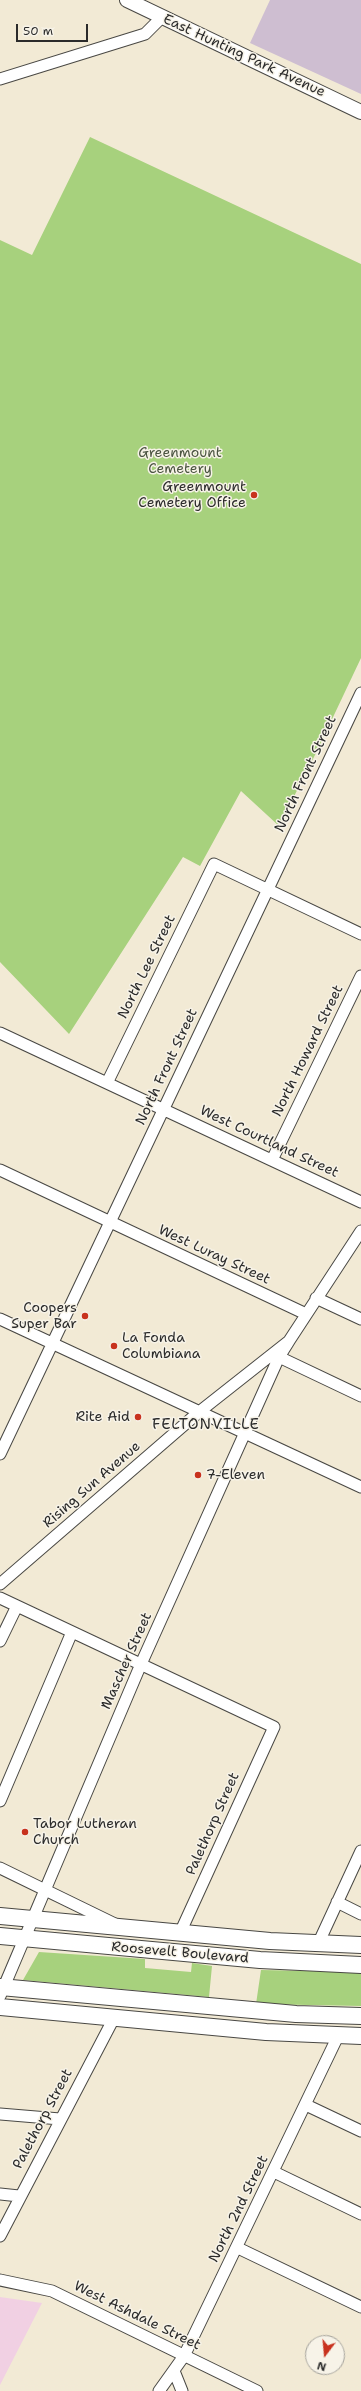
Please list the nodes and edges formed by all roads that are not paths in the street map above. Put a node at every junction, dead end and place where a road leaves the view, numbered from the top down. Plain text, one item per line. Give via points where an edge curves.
1 (127, 0) edge
2 (162, 17) junction
3 (0, 79) edge
4 (361, 112) edge
5 (361, 693) edge
6 (268, 890) junction
7 (361, 934) edge
8 (361, 976) edge
9 (0, 1034) edge
10 (107, 1083) junction
11 (163, 1110) junction
12 (272, 1160) junction
13 (0, 1170) edge
14 (361, 1202) edge
15 (110, 1222) junction
16 (361, 1231) edge
17 (358, 1242) edge
18 (316, 1298) junction
19 (306, 1314) junction
20 (0, 1319) edge
21 (361, 1319) edge
22 (289, 1341) junction
23 (53, 1344) junction
24 (279, 1357) junction
25 (361, 1396) edge
26 (199, 1412) junction
27 (245, 1433) junction
28 (0, 1454) edge
29 (361, 1487) edge
30 (0, 1584) edge
31 (0, 1598) edge
32 (17, 1606) junction
33 (72, 1632) junction
34 (0, 1641) edge
35 (141, 1664) junction
36 (0, 1801) edge
37 (361, 1851) edge
38 (0, 1868) edge
39 (45, 1890) junction
40 (337, 1902) junction
41 (361, 1914) edge
42 (0, 1916) edge
43 (33, 1919) junction
44 (122, 1927) junction
45 (180, 1933) junction
46 (0, 1936) edge
47 (25, 1939) junction
48 (318, 1944) junction
49 (361, 1945) edge
50 (361, 1965) edge
51 (1, 1990) edge
52 (0, 2007) edge
53 (361, 2016) edge
54 (114, 2018) junction
55 (352, 2037) edge
56 (306, 2105) junction
57 (0, 2114) edge
58 (60, 2119) junction
59 (361, 2131) edge
60 (274, 2172) junction
61 (0, 2194) edge
62 (19, 2196) junction
63 (361, 2214) edge
64 (0, 2236) edge
65 (238, 2248) junction
66 (0, 2280) edge
67 (361, 2307) edge
68 (184, 2356) junction
69 (174, 2371) junction
70 (159, 2391) edge
71 (182, 2391) edge
72 (257, 2391) edge

1 - 2 main road, East Hunting Park Avenue
2 - 3 street via 145,34
2 - 4 main road, East Hunting Park Avenue
5 - 6 street, North Front Street
6 - 7 street
6 - 10 street, North Lee Street via 214,864
6 - 11 street, North Front Street
8 - 12 street, North Howard Street
9 - 10 street, West Courtland Street
10 - 11 street, West Courtland Street
11 - 12 street, West Courtland Street
11 - 15 street, North Front Street
12 - 14 street, West Courtland Street
13 - 15 street, West Luray Street
15 - 19 street, West Luray Street
15 - 23 street, North Front Street
16 - 17 street, Rising Sun Avenue
17 - 18 street, Rising Sun Avenue
18 - 19 street, Rising Sun Avenue
18 - 21 street
19 - 22 street, Rising Sun Avenue
20 - 23 street
22 - 24 street, Mascher Street
22 - 26 street, Rising Sun Avenue
23 - 26 street
23 - 28 street, North Front Street
24 - 25 street
24 - 27 street, Mascher Street
26 - 27 street
26 - 30 street, Rising Sun Avenue
27 - 29 street
27 - 35 street, Mascher Street
31 - 32 street
32 - 33 street
32 - 34 street
33 - 35 street
33 - 36 street
35 - 39 street, Mascher Street
35 - 45 street, Palethorp Street via 274,1727
37 - 40 street
38 - 39 street
39 - 43 street, Mascher Street
39 - 44 street
40 - 41 street
40 - 48 street
42 - 43 highway, Roosevelt Boulevard
43 - 44 highway, Roosevelt Boulevard
43 - 47 street, Mascher Street
44 - 45 highway, Roosevelt Boulevard
45 - 48 highway, Roosevelt Boulevard
46 - 47 highway, Roosevelt Boulevard
47 - 50 highway, Roosevelt Boulevard via 232,1958
47 - 51 street, Mascher Street
48 - 49 highway, Roosevelt Boulevard
51 - 53 highway via 234,2009
52 - 54 highway
54 - 55 highway
54 - 58 street, Palethorp Street
55 - 56 street, North 2nd Street
56 - 59 street
56 - 60 street, North 2nd Street
57 - 58 street
58 - 62 street, Palethorp Street
60 - 63 street
60 - 65 street, North 2nd Street
61 - 62 street
62 - 64 street, Palethorp Street
65 - 67 street
65 - 68 street, North 2nd Street
66 - 68 street, West Ashdale Street via 52,2291
68 - 69 street, North 2nd Street
68 - 72 street, West Ashdale Street
69 - 70 street, North 2nd Street
69 - 71 street

